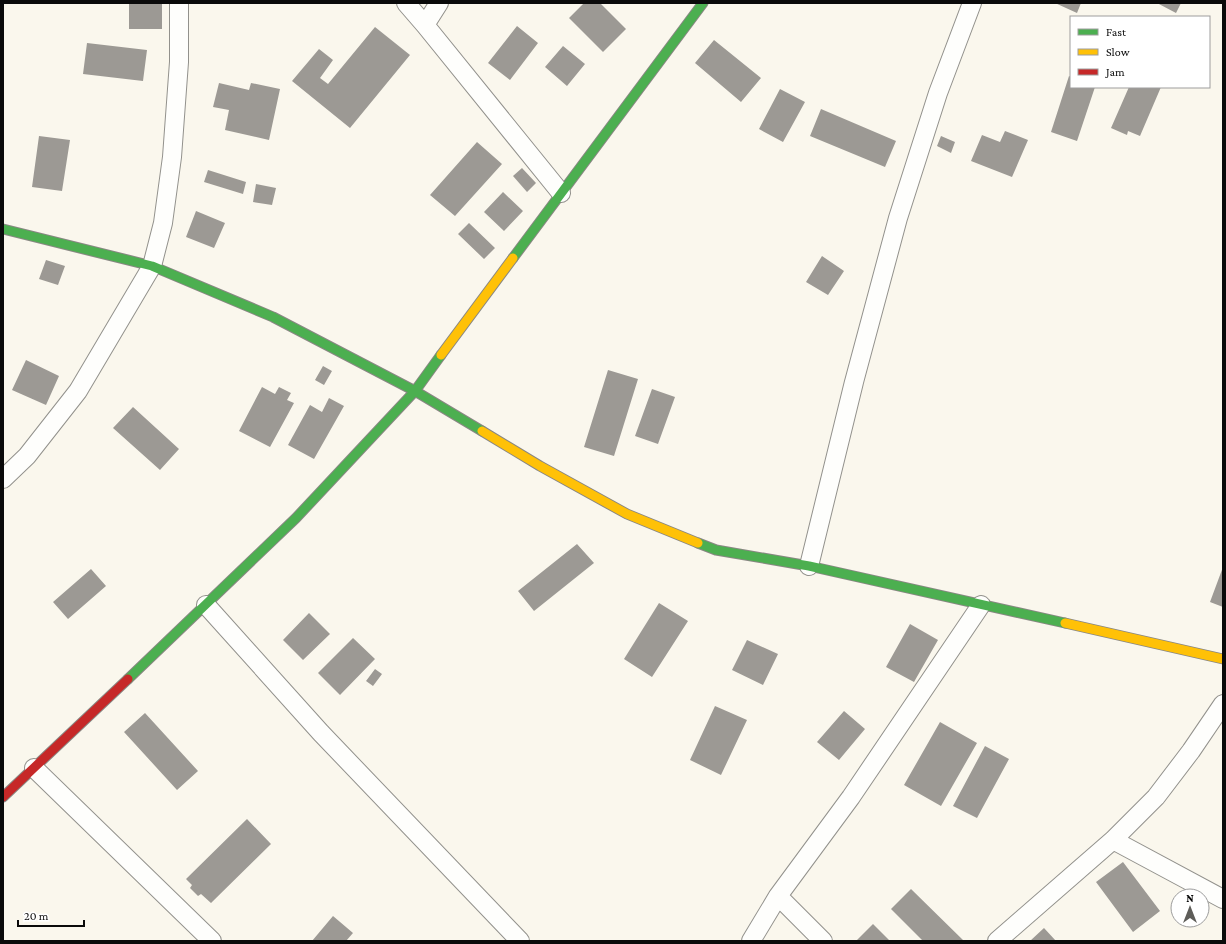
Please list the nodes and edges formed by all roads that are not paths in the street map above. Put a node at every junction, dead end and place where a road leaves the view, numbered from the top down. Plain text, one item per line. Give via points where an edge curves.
1 (179, 3) edge
2 (406, 3) edge
3 (439, 3) edge
4 (703, 3) edge
5 (972, 3) edge
6 (425, 25) junction
7 (561, 193) junction
8 (3, 229) edge
9 (152, 266) junction
10 (415, 391) junction
11 (3, 479) edge
12 (808, 566) junction
13 (206, 605) junction
14 (981, 605) junction
15 (1223, 659) edge
16 (1223, 704) edge
17 (34, 768) junction
18 (3, 797) edge
19 (1113, 840) junction
20 (778, 896) junction
21 (1223, 899) edge
22 (212, 941) edge
23 (520, 941) edge
24 (751, 941) edge
25 (823, 941) edge
26 (997, 941) edge

1 - 9 street via 179,62 172,157 163,223
2 - 6 street
3 - 6 street
4 - 7 street
5 - 12 street via 938,93 898,218
6 - 7 street
7 - 10 street
8 - 9 street
9 - 10 street via 273,317
9 - 11 street via 78,391 27,456
10 - 12 street via 540,466 627,514 716,550
10 - 13 street via 296,518
12 - 14 street
13 - 17 street
13 - 23 street via 321,733
14 - 15 street
14 - 20 street via 851,797
16 - 19 street via 1156,797
17 - 18 street
17 - 22 street
19 - 21 street
19 - 26 street
20 - 24 street
20 - 25 street

